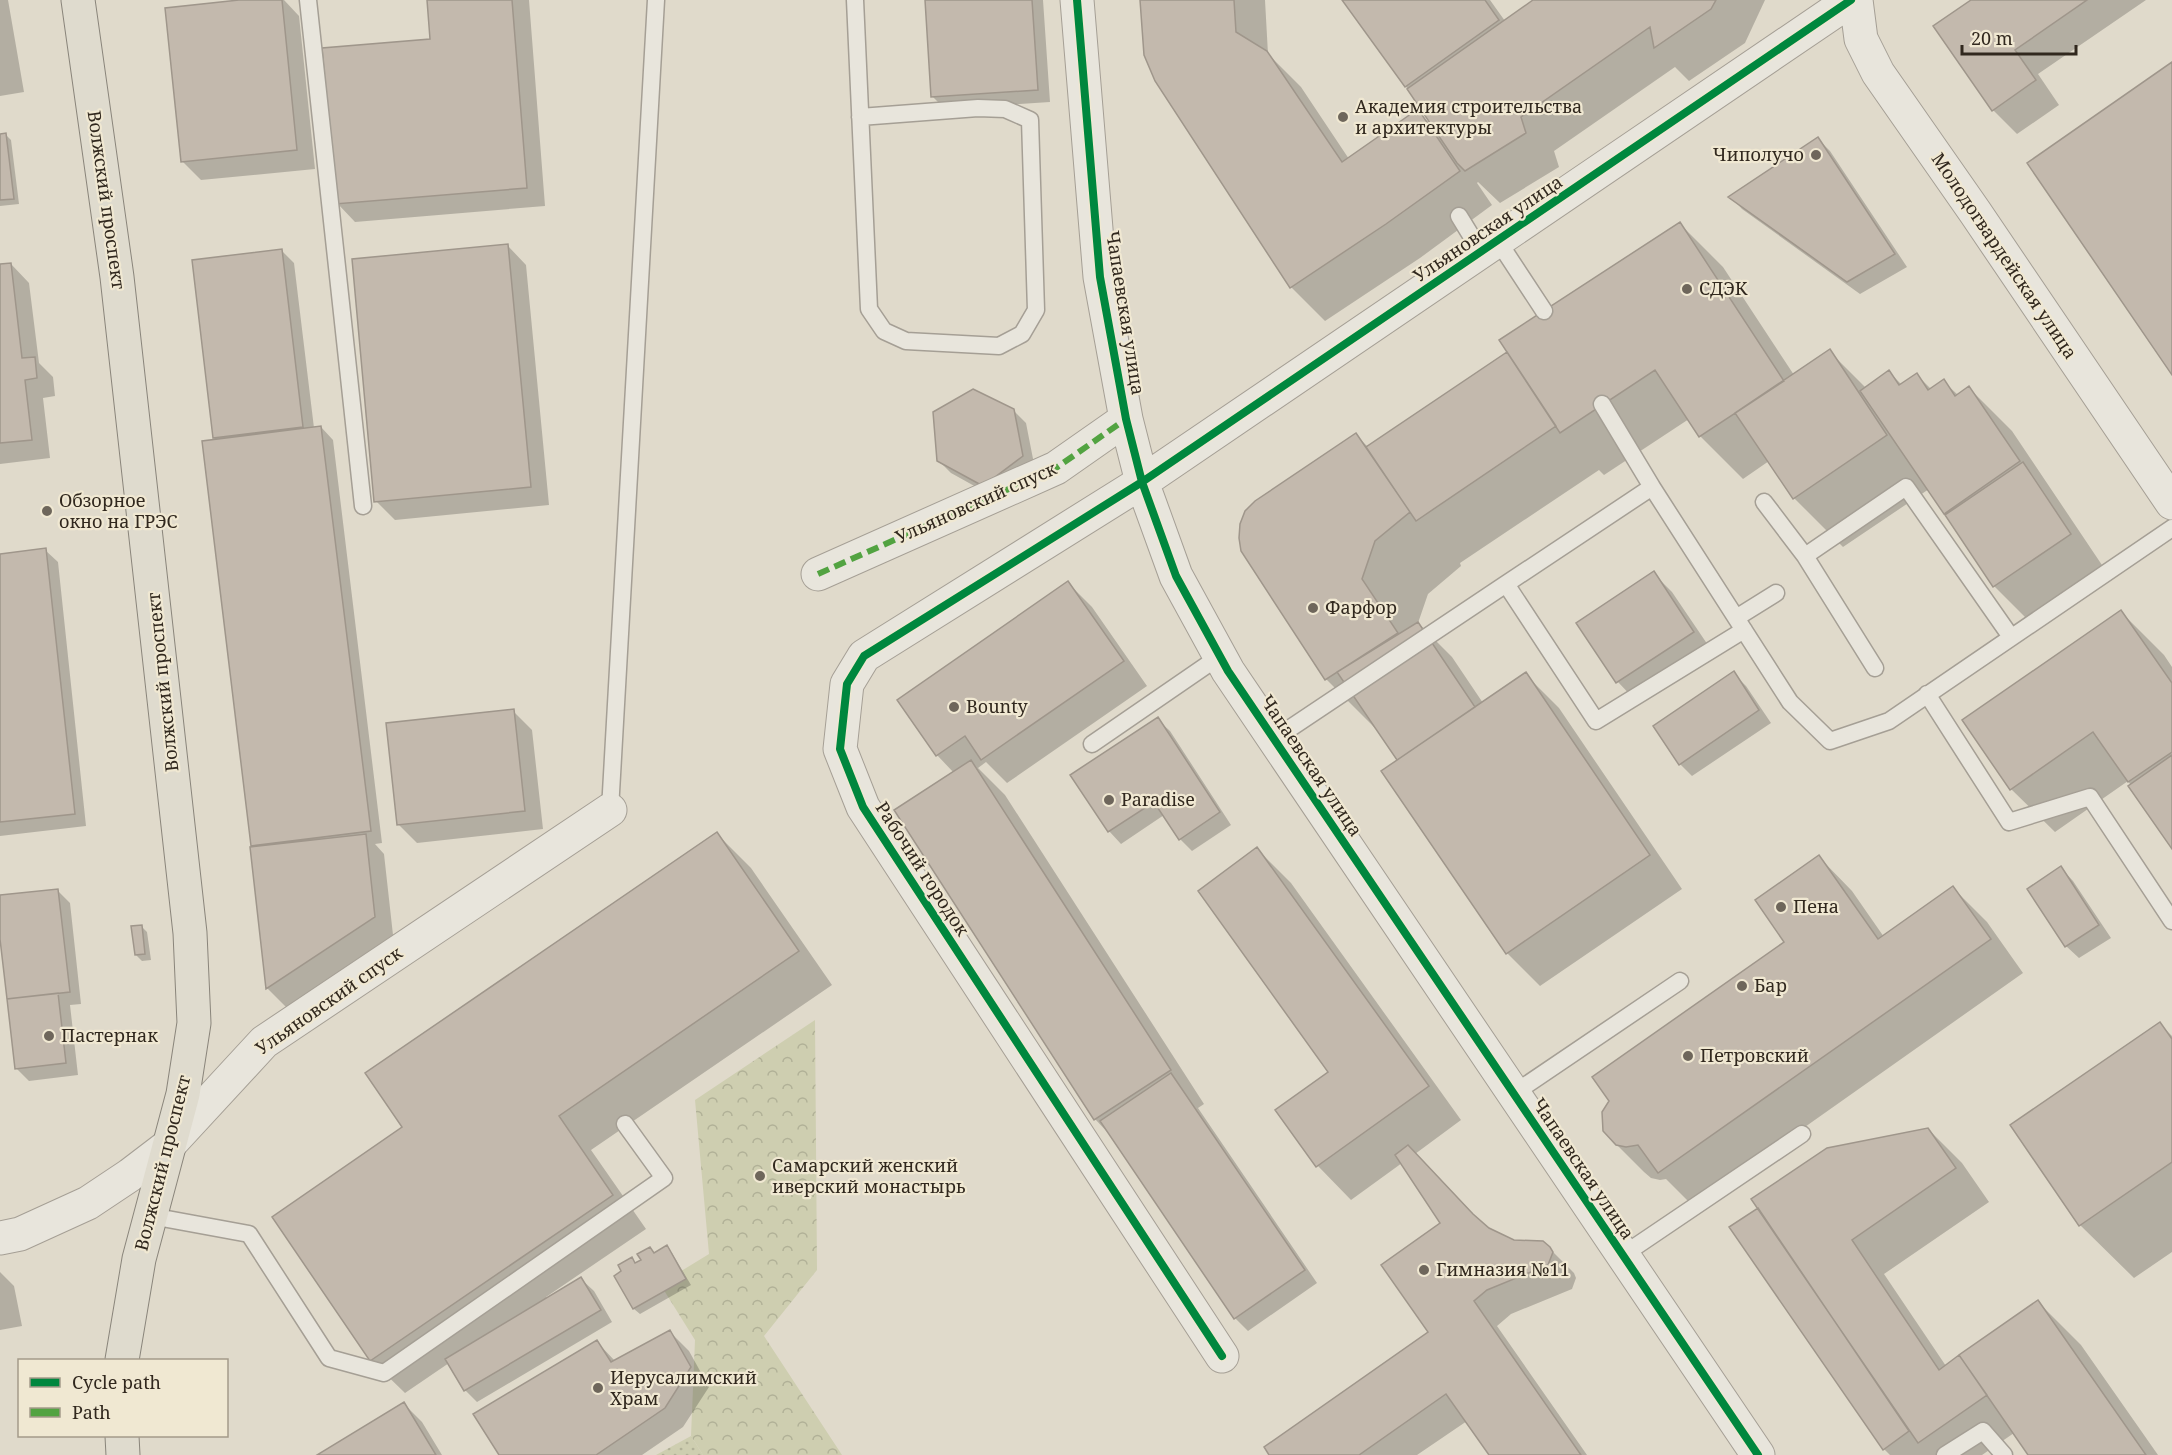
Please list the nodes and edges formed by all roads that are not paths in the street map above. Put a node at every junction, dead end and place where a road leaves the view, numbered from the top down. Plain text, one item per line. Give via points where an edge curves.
1 (78, 0) edge
2 (308, 0) edge
3 (656, 0) edge
4 (855, 0) edge
5 (1077, 0) edge
6 (1851, 0) edge
7 (1856, 0) edge
8 (860, 117) junction
9 (1459, 216) dead end
10 (1489, 246) junction
11 (1544, 311) dead end
12 (1602, 404) dead end
13 (1126, 419) junction
14 (1142, 482) junction
15 (1652, 487) junction
16 (1764, 502) dead end
17 (2172, 503) edge
18 (363, 506) dead end
19 (2172, 528) edge
20 (1805, 556) junction
21 (818, 574) dead end
22 (1506, 584) junction
23 (1776, 593) dead end
24 (1740, 624) junction
25 (2011, 637) junction
26 (1220, 656) junction
27 (1875, 668) dead end
28 (1927, 694) junction
29 (1274, 739) junction
30 (1092, 744) dead end
31 (610, 810) joint
32 (2172, 921) edge
33 (1680, 981) dead end
34 (1513, 1094) junction
35 (625, 1124) dead end
36 (1802, 1134) dead end
37 (168, 1146) junction
38 (151, 1216) junction
39 (0, 1239) edge
40 (1623, 1255) junction
41 (1222, 1356) dead end
42 (122, 1359) edge
43 (122, 1437) edge
44 (123, 1455) edge
45 (1758, 1455) edge
46 (1945, 1455) edge
47 (2004, 1455) edge

1 - 37 main road, Волжский проспект via 117,277 190,933 194,1023 183,1094
2 - 18 lane
3 - 31 lane
4 - 8 lane
5 - 13 street, Чапаевская улица via 1100,277
6 - 10 street, Ульяновская улица
7 - 17 street, Молодогвардейская улица via 1861,39 1878,74
8 - 8 lane via 978,108 1005,109 1030,120 1035,310 1022,334 999,346 906,341 884,331 869,309
9 - 10 lane
10 - 11 lane
10 - 14 street, Ульяновская улица
12 - 15 lane
13 - 14 street, Чапаевская улица
13 - 21 street, Ульяновский спуск via 1056,468
14 - 26 street, Чапаевская улица via 1176,576
14 - 41 street, Рабочий городок via 864,656 847,684 840,749 863,807
15 - 22 lane
15 - 24 lane
16 - 20 lane
19 - 25 lane
20 - 25 lane via 1906,487
20 - 27 lane
22 - 24 lane via 1596,721
22 - 29 lane
23 - 24 lane
24 - 28 lane via 1790,702 1830,741 1889,721
25 - 28 lane
26 - 29 street, Чапаевская улица
26 - 30 lane
28 - 32 lane via 2009,822 2090,797
29 - 34 street, Чапаевская улица
31 - 37 street, Ульяновский спуск via 264,1042
33 - 34 lane
34 - 40 street, Чапаевская улица
35 - 38 lane via 664,1178 384,1373 329,1358 249,1234
36 - 40 lane
37 - 38 main road, Волжский проспект
37 - 39 street, Ульяновский спуск via 88,1203
38 - 42 main road, Волжский проспект via 139,1259
40 - 45 street, Чапаевская улица
43 - 44 main road
46 - 47 lane via 1983,1431

